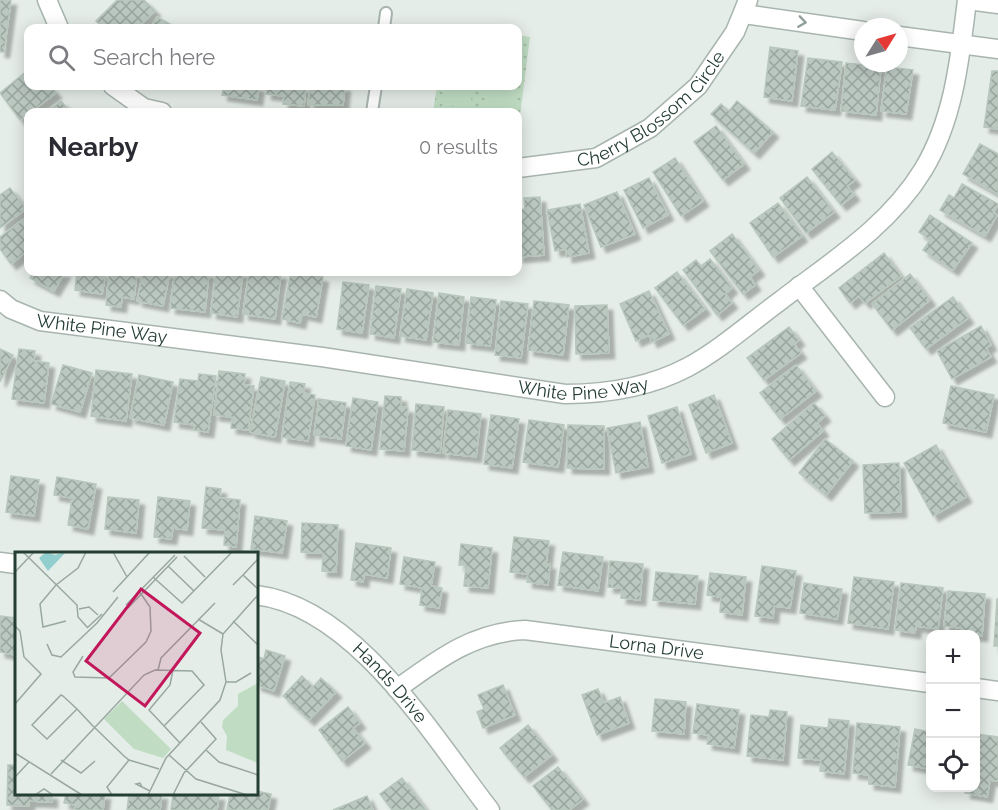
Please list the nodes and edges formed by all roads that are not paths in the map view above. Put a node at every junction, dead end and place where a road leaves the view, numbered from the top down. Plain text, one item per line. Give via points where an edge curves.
1 (48, 0) edge
2 (967, 0) edge
3 (998, 4) edge
4 (746, 7) edge
5 (386, 14) dead end
6 (57, 24) edge
7 (385, 24) edge
8 (854, 29) edge
9 (908, 37) edge
10 (962, 45) junction
11 (998, 49) edge
12 (119, 90) edge
13 (375, 90) edge
14 (144, 108) edge
15 (373, 108) edge
16 (522, 167) edge
17 (799, 286) junction
18 (0, 300) edge
19 (885, 397) dead end
20 (0, 562) edge
21 (15, 564) edge
22 (258, 596) edge
23 (926, 681) edge
24 (397, 689) junction
25 (980, 689) edge
26 (998, 691) edge
27 (490, 810) edge

1 - 6 street
2 - 3 street
2 - 10 street, White Pine Way
4 -> 8 street
4 - 16 street, Cherry Blossom Circle via 735,32 698,86 650,128 596,158
5 - 7 lane
9 - 10 street
10 - 11 street
10 - 17 street, White Pine Way via 952,98 940,134 904,200
12 - 14 street
13 - 15 lane
17 - 18 street, White Pine Way via 687,367 654,381 594,394 565,394 322,357 40,321
17 - 19 street
20 - 21 street
22 - 24 street, Hands Drive via 296,606 329,623 354,643
23 - 24 street, Lorna Drive via 525,630 470,641
24 - 27 street, Hands Drive
25 - 26 street

